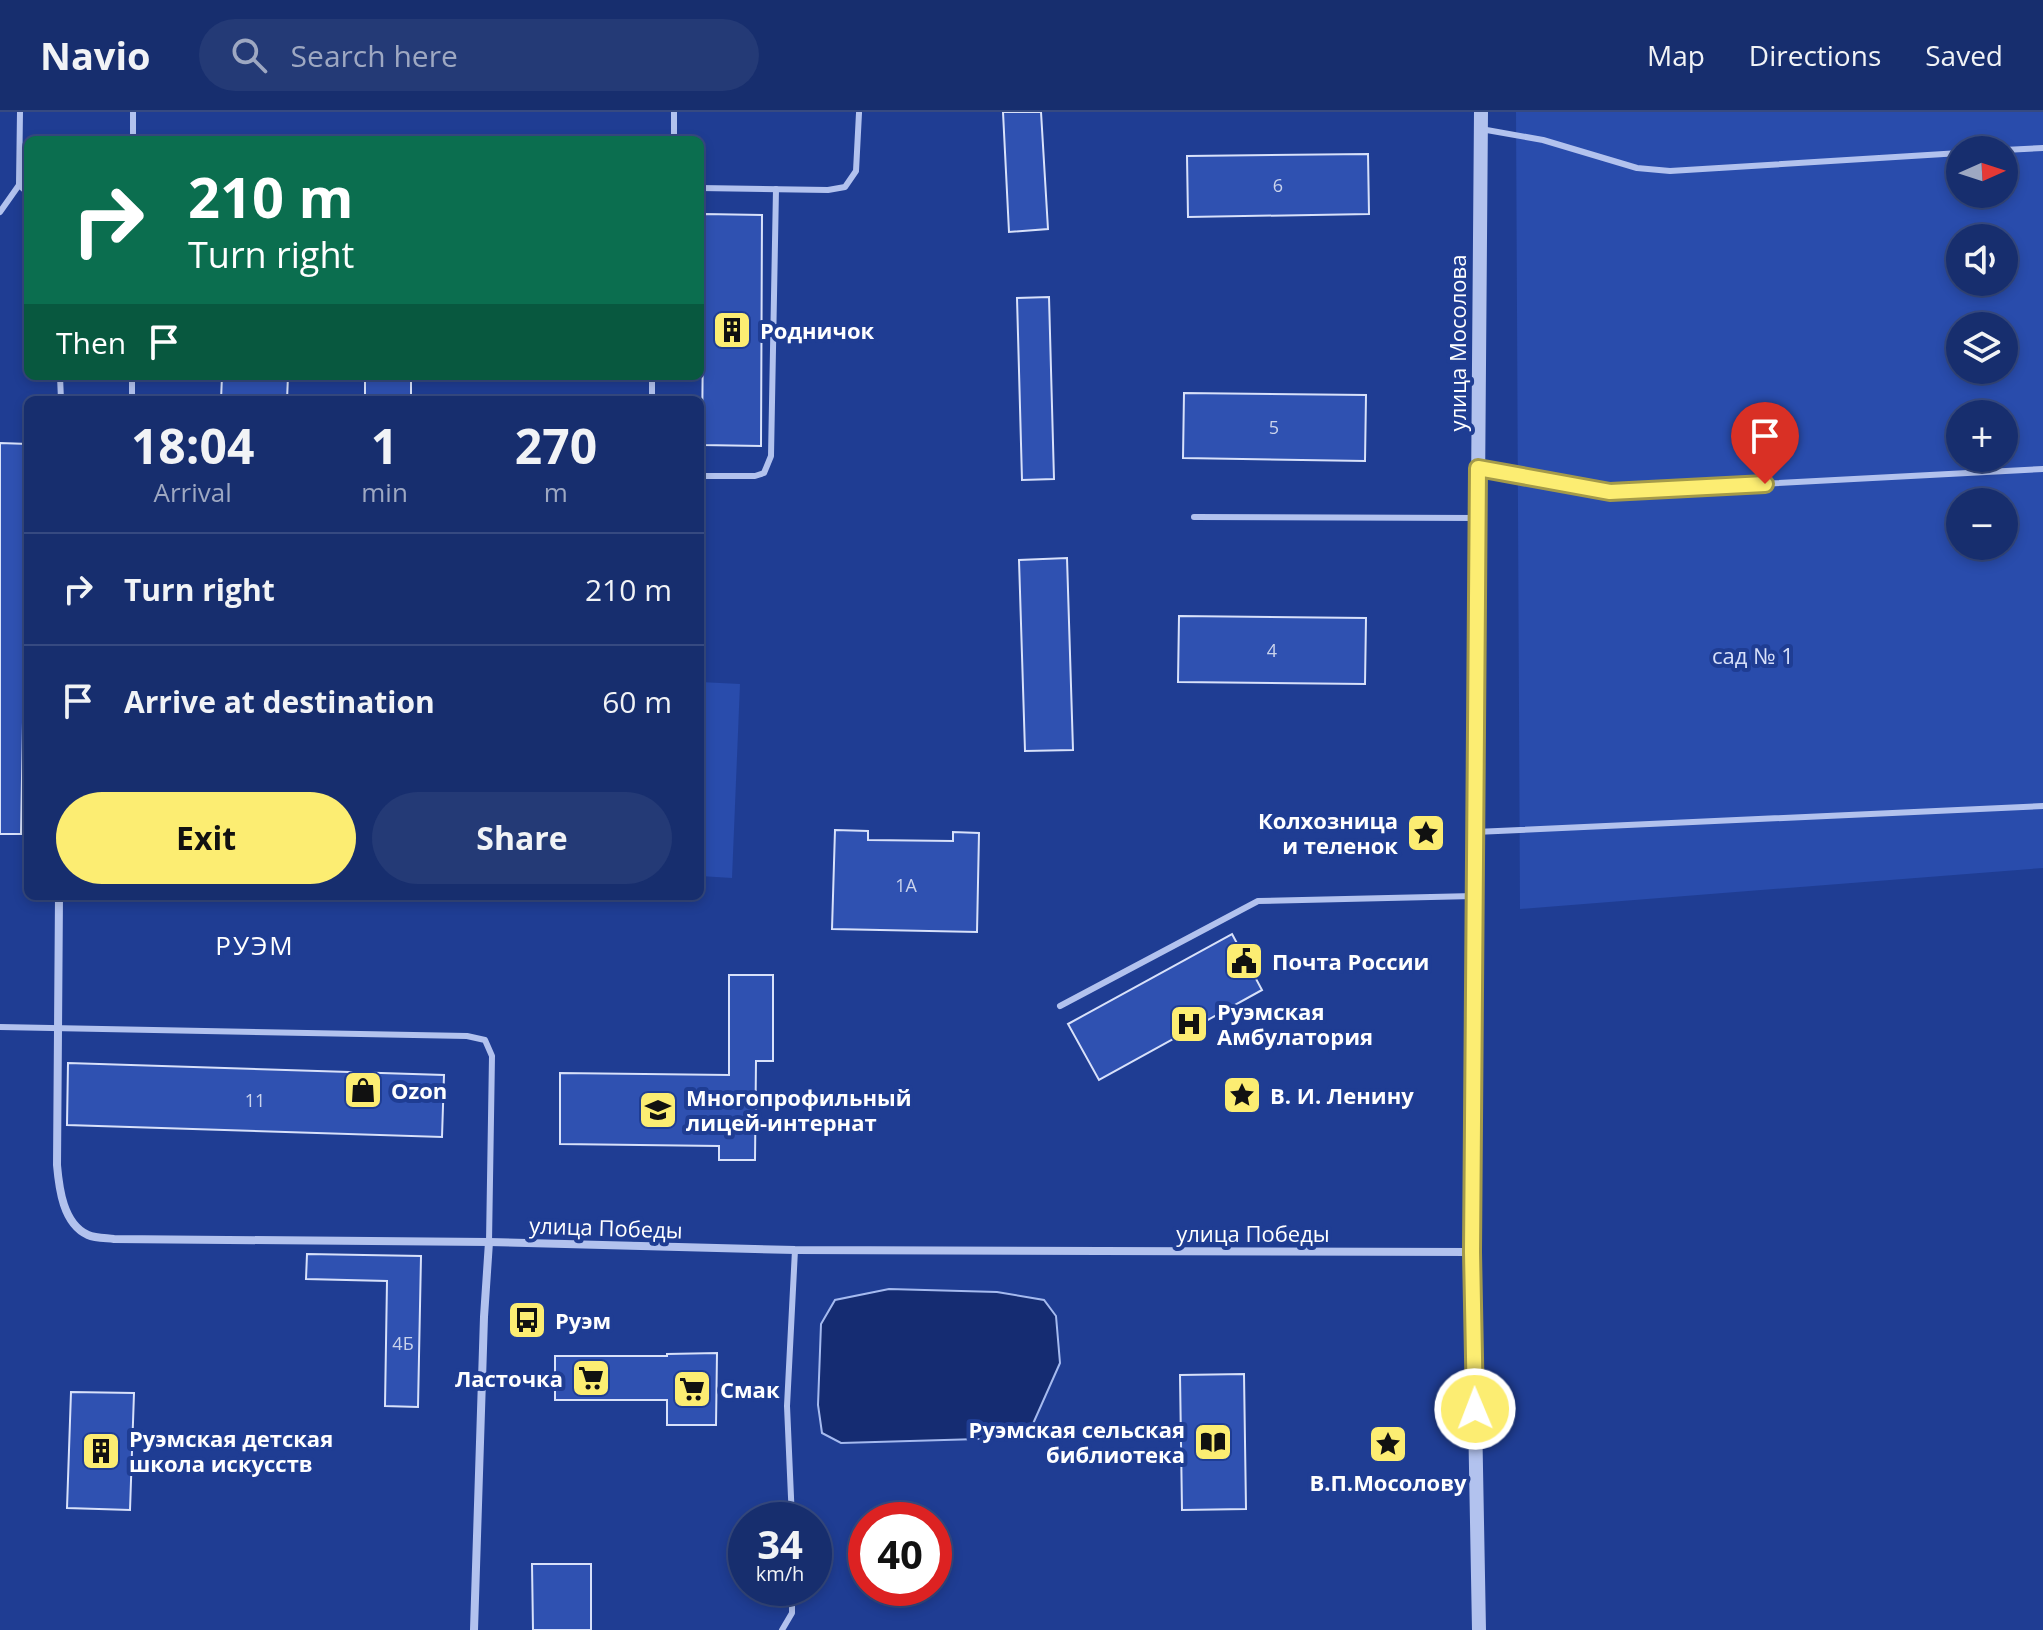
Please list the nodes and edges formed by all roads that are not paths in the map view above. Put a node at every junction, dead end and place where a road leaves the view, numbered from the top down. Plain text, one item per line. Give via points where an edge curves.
1 (20, 112) edge
2 (133, 112) edge
3 (674, 112) edge
4 (1481, 112) edge
5 (859, 113) edge
6 (1481, 129) junction
7 (133, 136) edge
8 (674, 136) edge
9 (2043, 148) edge
10 (2018, 149) edge
11 (1946, 154) edge
12 (19, 185) junction
13 (704, 188) edge
14 (24, 189) edge
15 (776, 189) junction
16 (0, 212) edge
17 (1478, 468) junction
18 (2043, 469) edge
19 (704, 476) edge
20 (1194, 517) dead end
21 (1478, 518) junction
22 (2043, 806) edge
23 (1475, 832) junction
24 (1475, 896) junction
25 (59, 900) edge
26 (1060, 1006) dead end
27 (0, 1027) edge
28 (58, 1029) junction
29 (489, 1242) junction
30 (795, 1250) junction
31 (1472, 1252) junction
32 (791, 1502) edge
33 (792, 1606) edge
34 (474, 1630) edge
35 (782, 1630) edge
36 (1479, 1630) edge

1 - 12 lane
2 - 7 lane
3 - 8 lane
4 - 6 street, улица Мосолова
5 - 15 lane via 856,171 845,187
6 - 11 lane via 1543,140 1637,168 1670,171
6 - 17 street, улица Мосолова
9 - 10 lane
12 - 14 lane
12 - 16 lane
13 - 15 lane
15 - 19 lane via 771,456 764,473 755,476
17 - 18 lane via 1610,492
17 - 21 street, улица Мосолова
20 - 21 lane
21 - 23 street, улица Мосолова
22 - 23 lane
23 - 24 street, улица Мосолова
24 - 26 lane via 1258,901
24 - 31 street, улица Мосолова
25 - 28 street, улица Победы
27 - 28 lane
28 - 29 street, улица Победы via 59,1194 71,1220 87,1235
28 - 29 lane via 485,1040 492,1056
29 - 30 street, улица Победы
29 - 34 street
30 - 31 street, улица Победы
30 - 32 lane via 787,1406
31 - 36 street, улица Мосолова
33 - 35 lane

